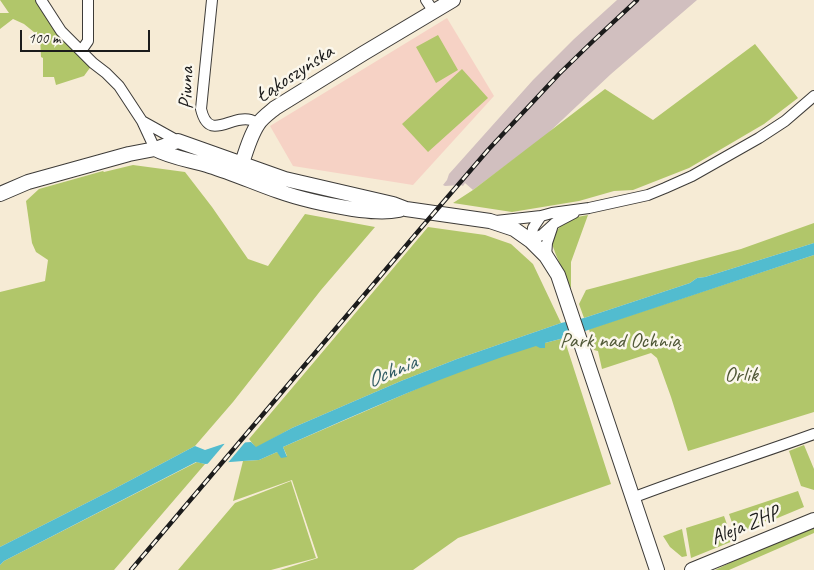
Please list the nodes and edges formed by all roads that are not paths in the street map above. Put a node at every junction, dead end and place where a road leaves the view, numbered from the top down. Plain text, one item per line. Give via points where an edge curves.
1 (41, 0) edge
2 (88, 0) edge
3 (212, 0) edge
4 (426, 0) edge
5 (453, 0) edge
6 (434, 12) junction
7 (81, 51) junction
8 (814, 96) edge
9 (142, 121) junction
10 (258, 124) junction
11 (154, 128) junction
12 (178, 141) junction
13 (155, 149) junction
14 (240, 170) junction
15 (0, 194) edge
16 (590, 208) junction
17 (541, 216) junction
18 (490, 221) junction
19 (555, 223) junction
20 (531, 241) junction
21 (546, 256) junction
22 (814, 434) edge
23 (632, 498) junction
24 (814, 520) edge
25 (657, 570) edge
26 (692, 570) edge

1 - 7 street via 62,31
2 - 7 street via 89,35
3 - 10 street, Piwna via 202,109 204,118 214,126 240,120
4 - 6 street
5 - 6 street, Łąkoszyńska
6 - 10 street, Łąkoszyńska via 275,108
7 - 9 street via 119,86
8 - 16 street via 785,121 692,176 648,195
9 - 11 street
9 - 13 street
10 - 14 street, Łąkoszyńska
11 - 12 street
11 - 13 street via 158,139
12 - 13 street
12 - 14 street
13 - 14 street via 166,155
13 - 15 street via 28,182
14 - 18 street via 279,192 310,201 365,210 392,212 406,209
16 - 17 street
16 - 19 street
17 - 18 street
17 - 20 street via 533,228
18 - 20 street via 514,229
19 - 20 street
19 - 21 street via 547,242
20 - 21 street
21 - 23 street via 558,275
22 - 23 street
23 - 25 street
24 - 26 street, Aleja ZHP

